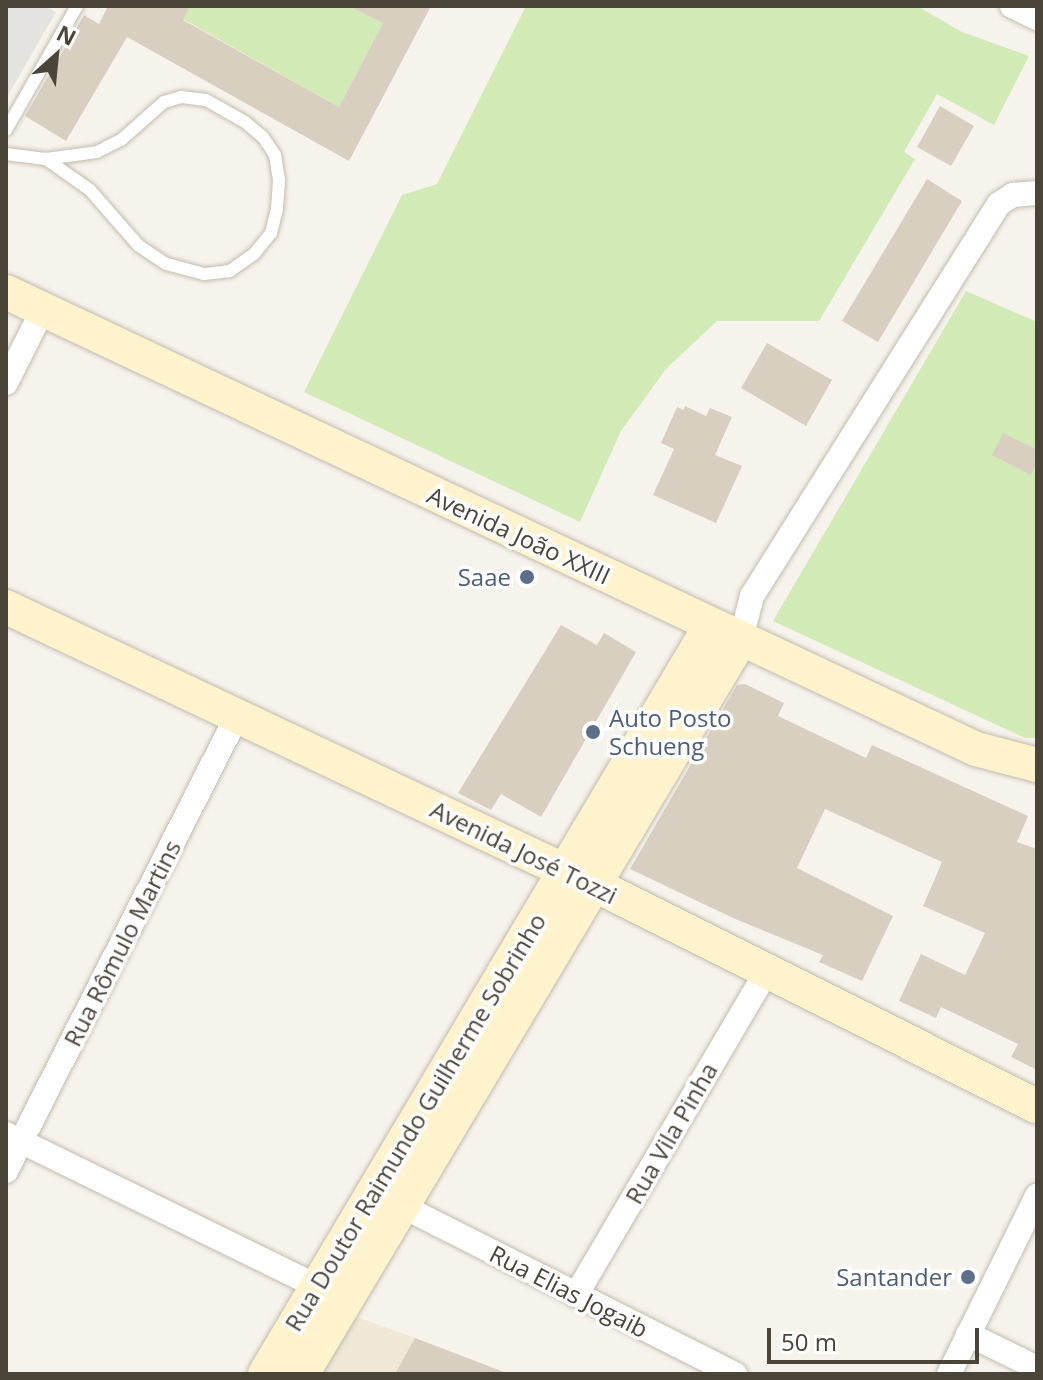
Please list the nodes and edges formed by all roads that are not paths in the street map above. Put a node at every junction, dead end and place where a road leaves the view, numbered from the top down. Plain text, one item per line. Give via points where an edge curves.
1 (77, 6) edge
2 (1012, 6) edge
3 (1037, 18) edge
4 (6, 130) edge
5 (6, 154) edge
6 (46, 159) junction
7 (1037, 193) edge
8 (6, 292) edge
9 (43, 309) junction
10 (6, 383) edge
11 (752, 596) junction
12 (6, 607) edge
13 (726, 632) junction
14 (237, 716) junction
15 (651, 757) junction
16 (1037, 765) edge
17 (564, 870) junction
18 (597, 886) junction
19 (766, 972) junction
20 (1037, 1106) edge
21 (14, 1138) edge
22 (6, 1171) edge
23 (1037, 1196) edge
24 (388, 1199) junction
25 (332, 1294) junction
26 (576, 1295) junction
27 (968, 1334) junction
28 (1037, 1368) edge
29 (265, 1374) edge
30 (302, 1374) edge
31 (735, 1374) edge
32 (949, 1374) edge

1 - 4 lane
2 - 3 street
5 - 6 lane
6 - 6 lane via 90,190 138,245 166,264 204,274 230,271 271,233 279,180 275,155 245,122 206,100 181,97 164,102 110,148
7 - 11 street, Rua Doutor Raimundo Guilherme Sobrinho via 1013,195 999,204
8 - 9 street, Avenida João XXIII
9 - 10 street
9 - 13 street, Avenida João XXIII
11 - 13 street, Rua Doutor Raimundo Guilherme Sobrinho
11 - 13 street, Rua Doutor Raimundo Guilherme Sobrinho
12 - 14 street, Avenida José Tozzi
13 - 15 street, Rua Doutor Raimundo Guilherme Sobrinho
13 - 16 street, Avenida João XXIII via 976,749
14 - 17 street, Avenida José Tozzi
14 - 21 street, Rua Rômulo Martins
15 - 17 street, Rua Doutor Raimundo Guilherme Sobrinho
15 - 18 street, Rua Doutor Raimundo Guilherme Sobrinho
17 - 18 street, Avenida José Tozzi
17 - 24 street, Rua Doutor Raimundo Guilherme Sobrinho
18 - 19 street, Avenida José Tozzi
18 - 24 street, Rua Doutor Raimundo Guilherme Sobrinho
19 - 20 street, Avenida José Tozzi
19 - 26 street, Rua Vila Pinha
21 - 22 street, Rua Rômulo Martins
21 - 25 street
23 - 27 street
24 - 25 street, Rua Doutor Raimundo Guilherme Sobrinho
24 - 26 street, Rua Elias Jogaib
25 - 29 street, Rua Doutor Raimundo Guilherme Sobrinho
25 - 30 street, Rua Doutor Raimundo Guilherme Sobrinho
26 - 31 street, Rua Elias Jogaib
27 - 28 street
27 - 32 street

